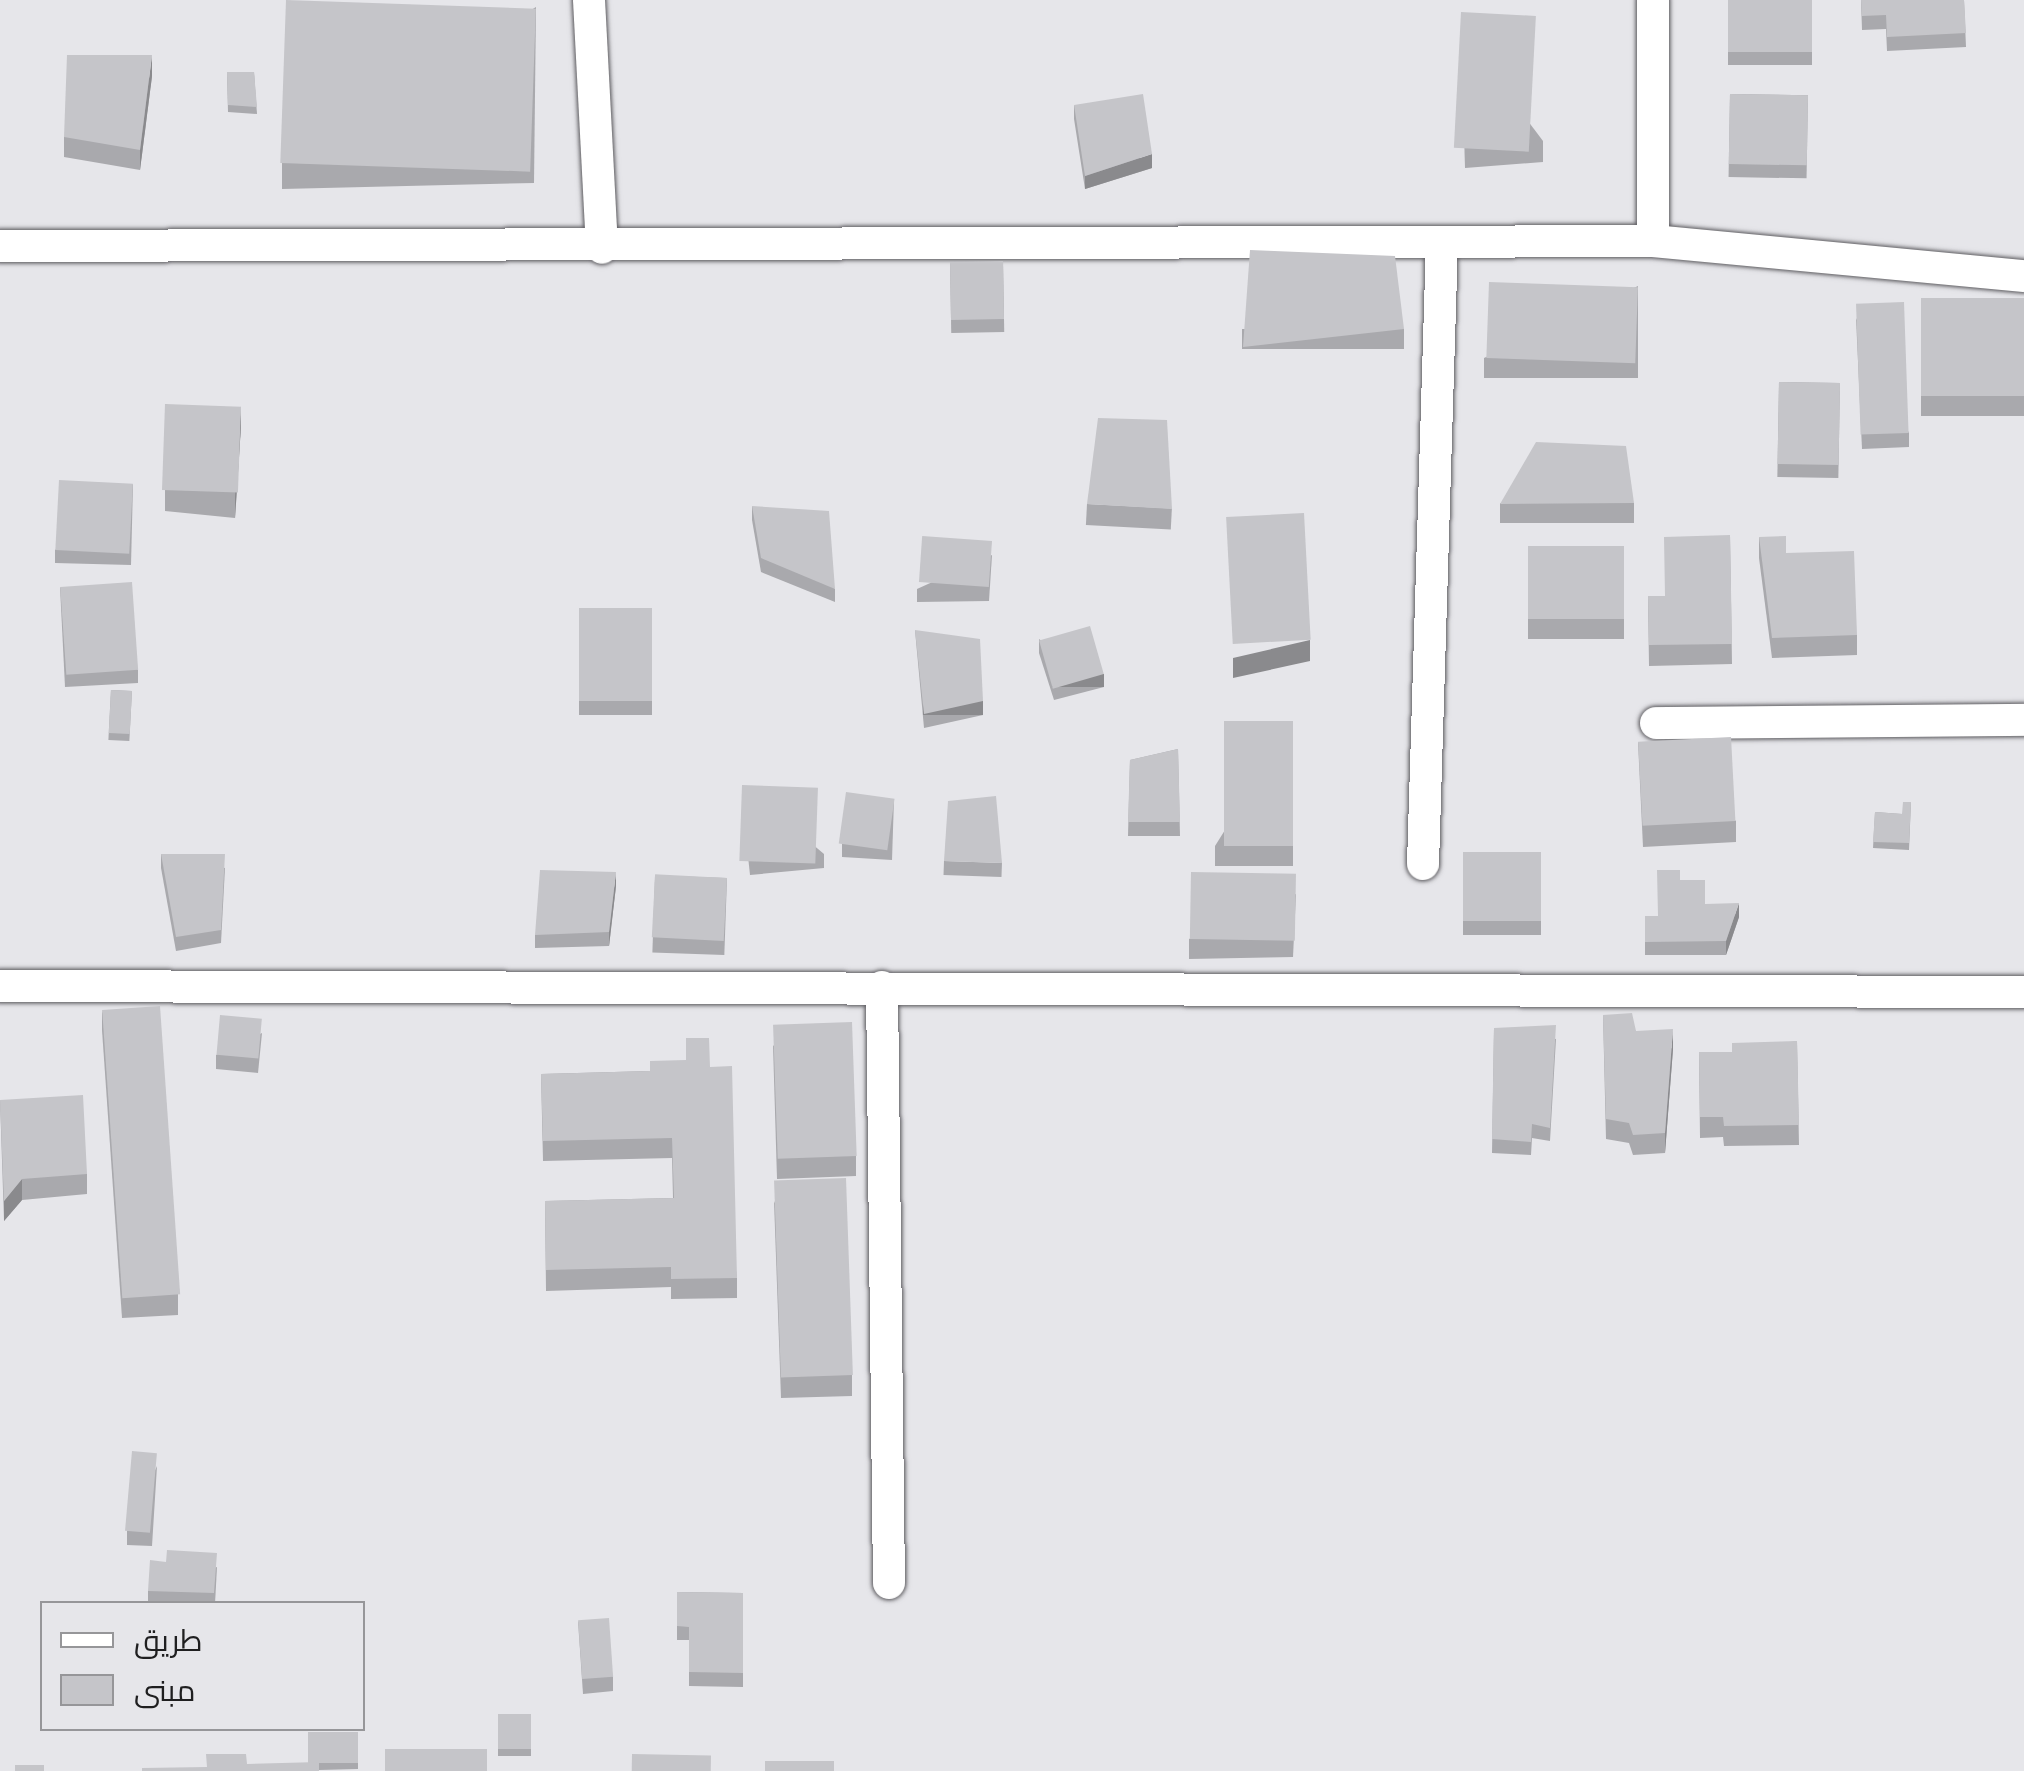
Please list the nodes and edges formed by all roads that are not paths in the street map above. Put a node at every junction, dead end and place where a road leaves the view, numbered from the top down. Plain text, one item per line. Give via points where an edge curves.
1 (588, 0) edge
2 (1653, 0) edge
3 (1653, 241) junction
4 (1442, 242) junction
5 (0, 246) edge
6 (602, 248) junction
7 (2024, 276) edge
8 (2024, 720) edge
9 (1656, 723) dead end
10 (1423, 864) dead end
11 (0, 986) edge
12 (882, 987) junction
13 (2024, 992) edge
14 (888, 1584) dead end

1 - 6 street
2 - 3 street
3 - 4 street
3 - 7 street
4 - 6 street
4 - 10 street
5 - 6 street
8 - 9 street
11 - 12 street
12 - 13 street
12 - 14 street

